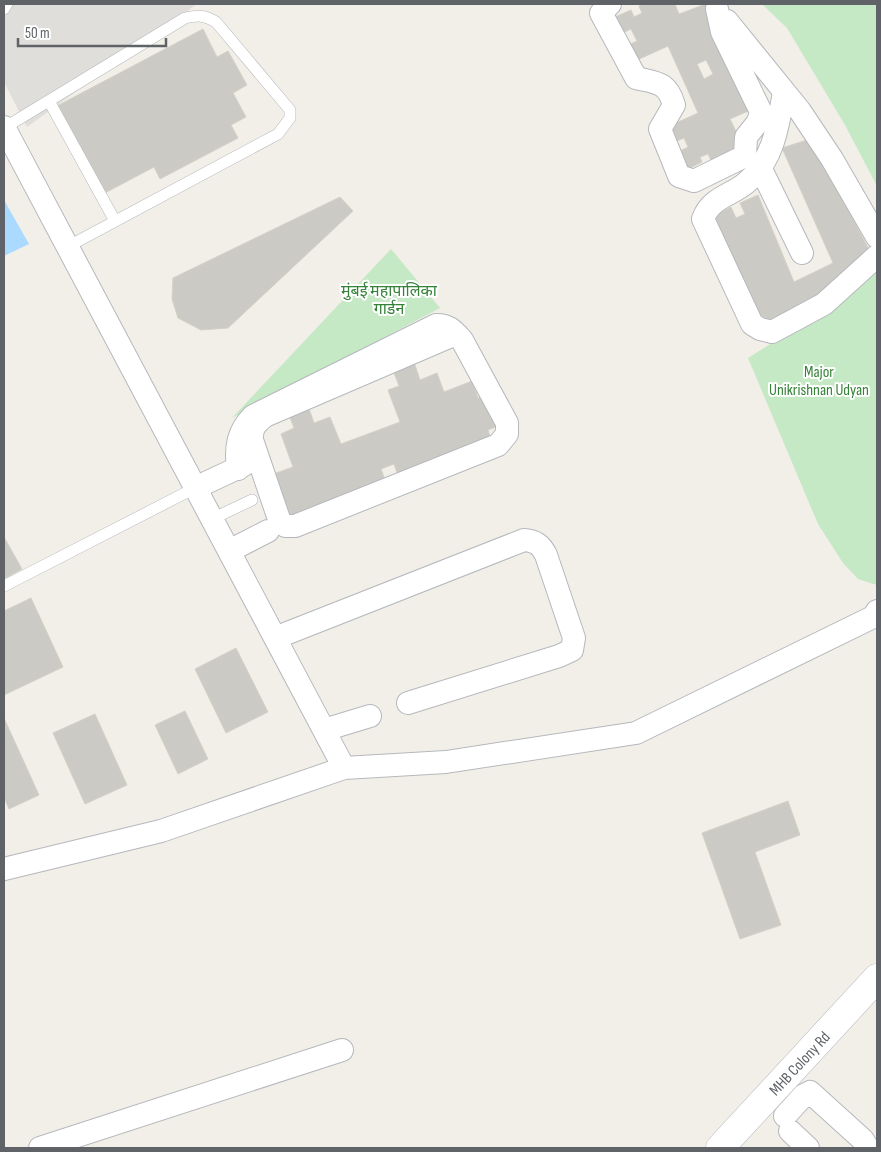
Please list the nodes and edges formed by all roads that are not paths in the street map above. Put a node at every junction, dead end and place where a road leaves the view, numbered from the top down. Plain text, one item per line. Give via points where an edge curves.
1 (7, 4) edge
2 (610, 4) edge
3 (714, 6) edge
4 (4, 9) edge
5 (784, 92) junction
6 (49, 101) junction
7 (4, 127) edge
8 (760, 167) junction
9 (115, 221) junction
10 (877, 238) edge
11 (67, 247) junction
12 (802, 253) dead end
13 (877, 256) edge
14 (456, 334) junction
15 (195, 488) junction
16 (252, 500) dead end
17 (212, 519) junction
18 (268, 531) dead end
19 (229, 551) junction
20 (4, 586) edge
21 (877, 611) edge
22 (275, 638) junction
23 (408, 703) dead end
24 (370, 716) dead end
25 (324, 730) junction
26 (344, 768) junction
27 (4, 869) edge
28 (877, 978) edge
29 (342, 1050) dead end
30 (776, 1116) junction
31 (40, 1148) edge
32 (720, 1148) edge
33 (808, 1148) edge
34 (868, 1148) edge

1 - 4 lane
2 - 3 street via 601,13 636,78 659,82 672,97 674,105 660,129 679,176 694,181 745,156 746,137 758,122 761,112 722,32
3 - 5 street
5 - 8 street via 776,140
5 - 10 street via 832,159
6 - 7 lane
6 - 9 lane
6 - 9 lane via 185,18 205,15 216,22 290,110 290,118 278,134
7 - 11 street
8 - 12 street
8 - 13 street via 746,183 713,202 703,219 752,324 772,332 824,304
9 - 11 lane
11 - 15 street
14 - 14 street via 507,423 507,434 498,446 295,526 280,522 252,440 253,428 258,422 265,416
14 - 15 street via 446,325 426,328 253,416 241,430 238,440 241,467
15 - 17 street
15 - 20 lane
16 - 17 lane
17 - 19 street
18 - 19 street
19 - 22 street
21 - 26 street via 873,617 636,733 446,762
22 - 23 street via 524,540 541,546 574,638 572,650
22 - 25 street
24 - 25 street
25 - 26 street
26 - 27 street via 161,831
28 - 30 street, MHB Colony Rd
29 - 31 street
30 - 32 street, MHB Colony Rd
30 - 33 street
30 - 34 street via 810,1092

